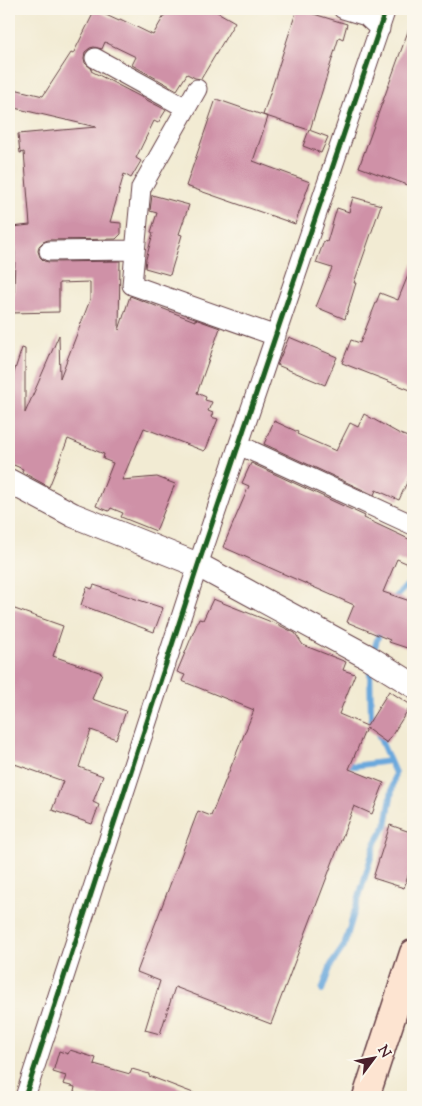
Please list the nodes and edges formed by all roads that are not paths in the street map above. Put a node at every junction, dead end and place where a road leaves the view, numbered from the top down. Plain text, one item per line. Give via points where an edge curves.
1 (343, 9) edge
2 (386, 9) edge
3 (380, 28) junction
4 (95, 58) dead end
5 (197, 89) dead end
6 (186, 108) junction
7 (135, 250) junction
8 (49, 251) dead end
9 (276, 336) junction
10 (239, 446) junction
11 (9, 480) edge
12 (413, 525) edge
13 (198, 566) junction
14 (413, 685) edge
15 (413, 953) edge
16 (25, 1097) edge
17 (366, 1097) edge

1 - 3 street via 366,16
2 - 3 street
3 - 9 street
4 - 6 street
5 - 6 street
6 - 7 street via 141,188
7 - 8 street
7 - 9 street via 132,285
9 - 10 street
10 - 12 street
10 - 13 street
11 - 13 street via 73,515
13 - 14 street via 368,657
13 - 16 street
15 - 17 main road

